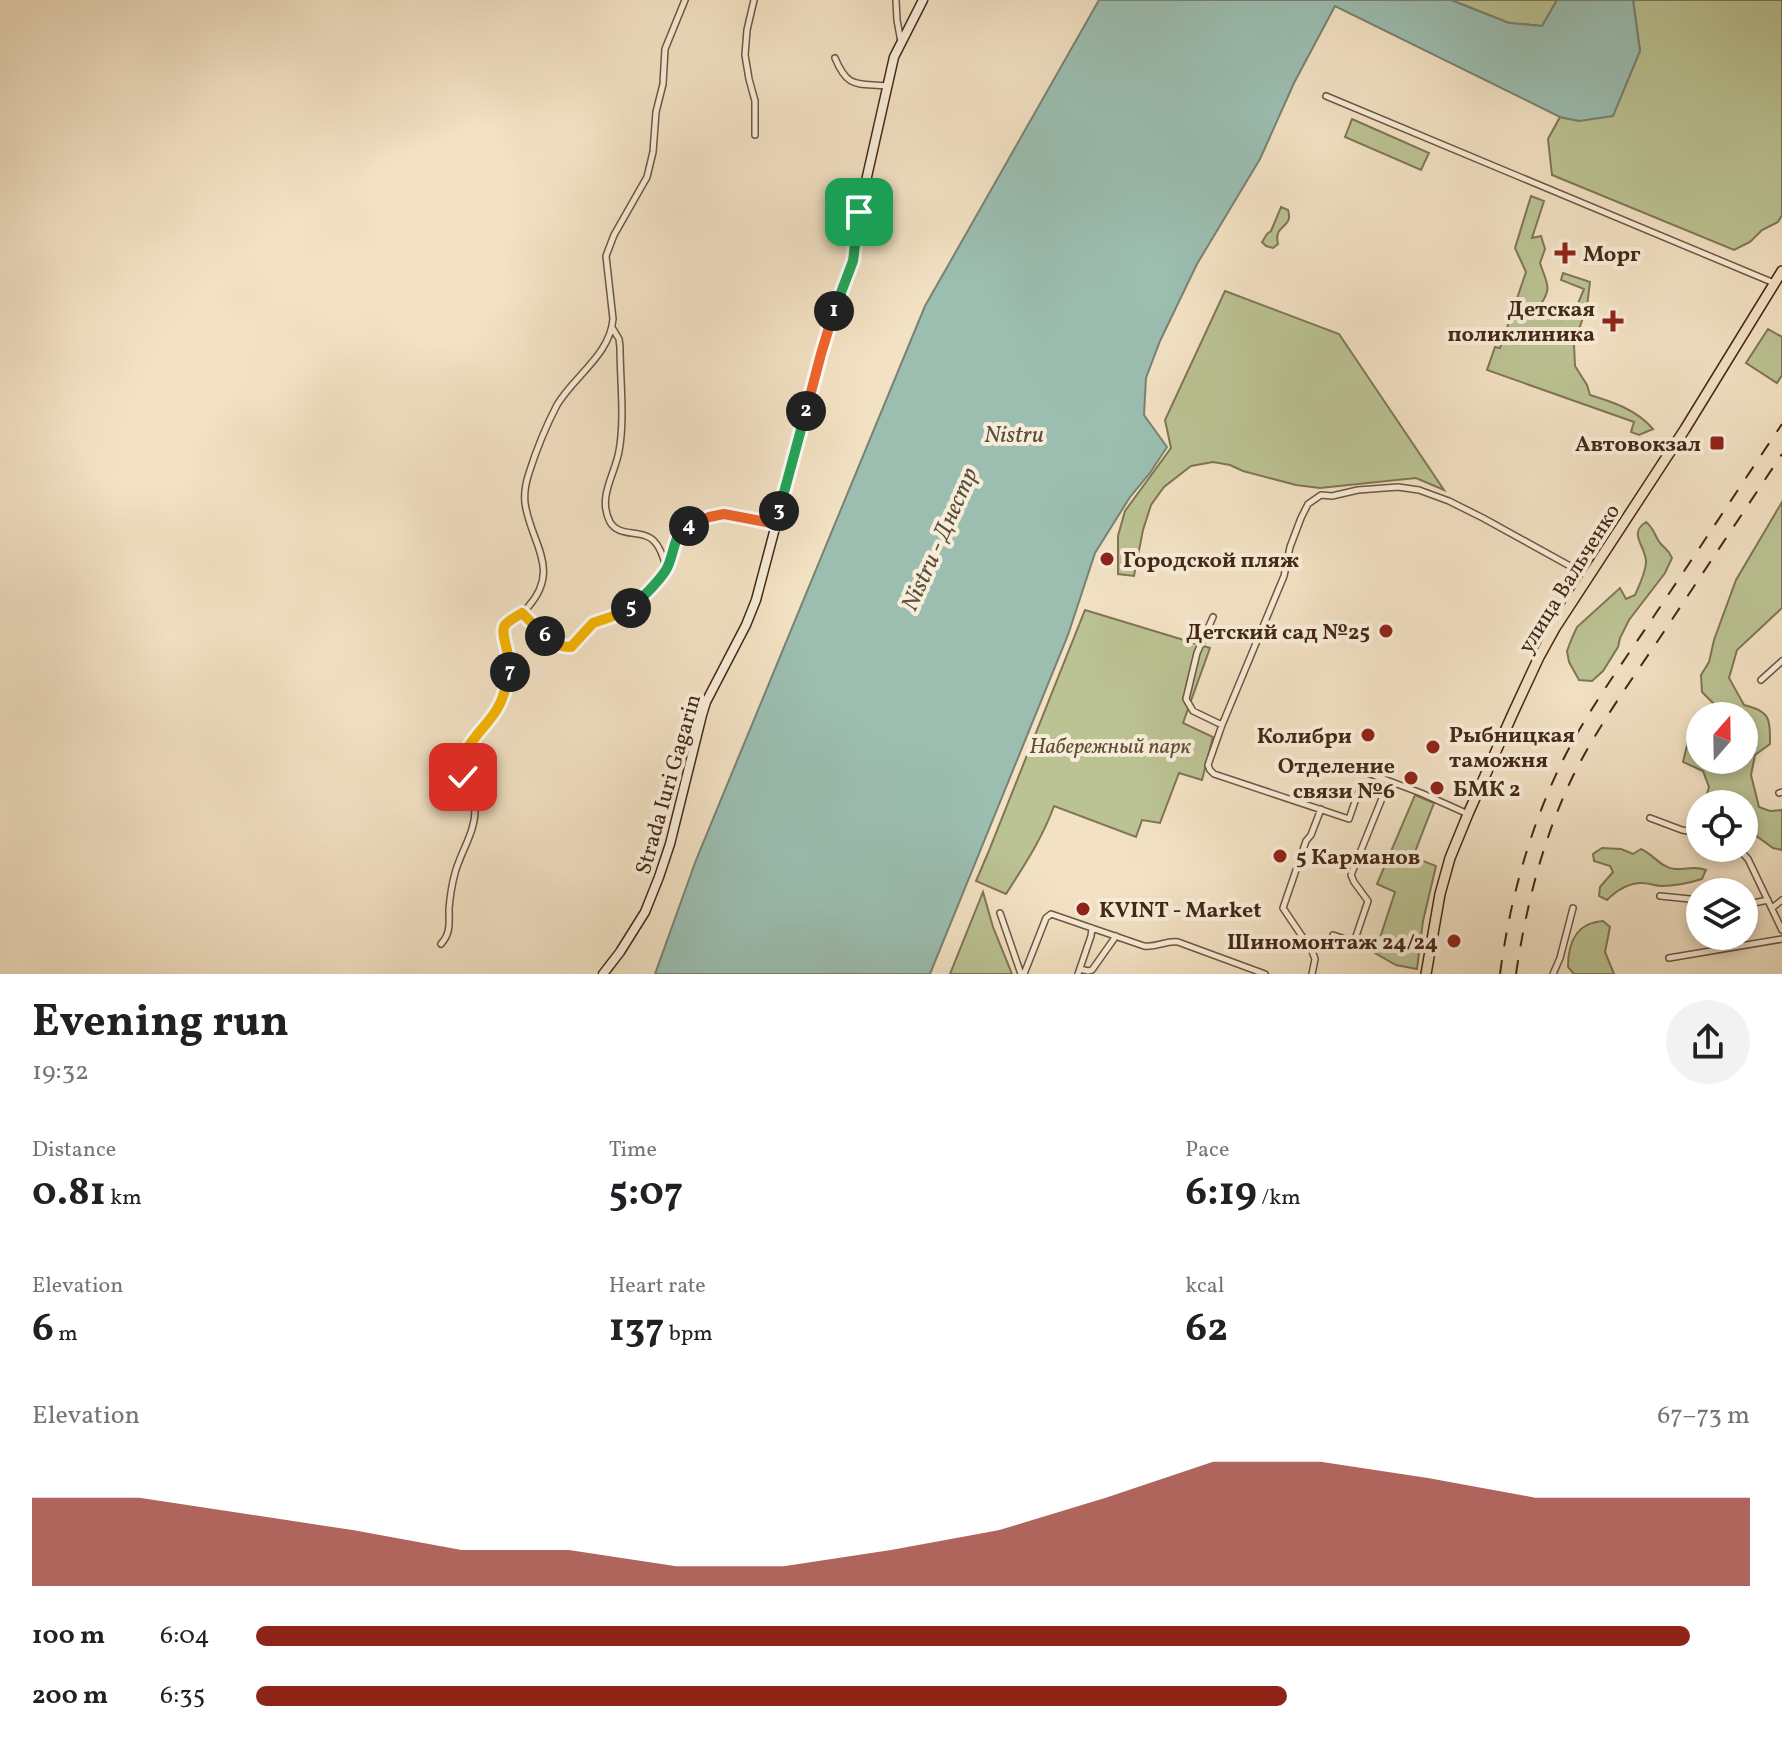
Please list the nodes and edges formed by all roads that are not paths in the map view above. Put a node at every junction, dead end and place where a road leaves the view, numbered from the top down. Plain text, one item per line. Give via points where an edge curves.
1 (685, 0) edge
2 (754, 0) edge
3 (896, 0) edge
4 (923, 0) edge
5 (901, 42) junction
6 (835, 58) dead end
7 (887, 86) junction
8 (1326, 96) dead end
9 (755, 135) dead end
10 (1782, 271) edge
11 (1775, 283) junction
12 (612, 328) junction
13 (776, 524) junction
14 (666, 569) junction
15 (1589, 577) junction
16 (522, 613) junction
17 (1213, 617) dead end
18 (1782, 661) edge
19 (1761, 680) dead end
20 (1222, 725) junction
21 (1365, 772) dead end
22 (1389, 781) junction
23 (1361, 784) dead end
24 (1321, 809) junction
25 (1468, 814) junction
26 (1650, 818) dead end
27 (1686, 831) edge
28 (1749, 862) edge
29 (1660, 896) dead end
30 (1686, 899) edge
31 (1768, 900) junction
32 (1782, 900) edge
33 (1758, 902) edge
34 (1573, 908) dead end
35 (1772, 908) junction
36 (1000, 913) dead end
37 (1092, 928) junction
38 (1782, 930) edge
39 (1333, 935) dead end
40 (1116, 936) junction
41 (1782, 939) edge
42 (441, 944) dead end
43 (1669, 958) dead end
44 (1079, 971) edge
45 (603, 974) edge
46 (1023, 974) edge
47 (1265, 974) edge
48 (1312, 974) edge
49 (1426, 974) edge
50 (1553, 974) edge

1 - 12 street via 665,49 647,177 608,247
2 - 9 street via 745,55 755,101
3 - 5 street
4 - 5 main road, Strada Iuri Gagarin
5 - 7 main road, Strada Iuri Gagarin
6 - 7 street via 850,82
7 - 13 main road, Strada Iuri Gagarin via 853,261 821,354
8 - 11 street
10 - 11 main road, улица Вальченко
11 - 15 main road, улица Вальченко
12 - 14 street via 620,347 621,439 606,493 609,521 617,529 655,541
12 - 16 street via 594,361 557,405 529,474 525,503 543,571 537,594
13 - 14 street via 732,514 709,517 679,532
13 - 45 main road, Strada Iuri Gagarin via 751,614 706,702 653,893
14 - 16 street via 628,611 593,623 571,647 554,644
15 - 20 street via 1483,518 1419,490 1398,487 1321,495 1301,518 1284,576
15 - 25 main road, улица Вальченко via 1539,657
16 - 42 street via 502,630 511,668 503,696 469,745 462,765 475,808 455,872 449,930
17 - 20 street via 1186,699 1193,711
18 - 19 street
20 - 24 street via 1208,765 1214,774
21 - 22 street
22 - 25 street
22 - 39 street via 1351,875 1368,901 1354,942
23 - 24 street via 1349,819
24 - 48 street via 1283,908 1312,951
25 - 49 main road, улица Вальченко via 1445,873
26 - 27 street
28 - 31 street
29 - 30 street
31 - 33 street
31 - 35 street
32 - 35 street
34 - 50 street
35 - 38 street
36 - 46 street
37 - 40 street
37 - 44 street
37 - 46 street via 1048,915
40 - 44 street via 1092,970
40 - 47 street via 1150,947 1178,942
41 - 43 street

